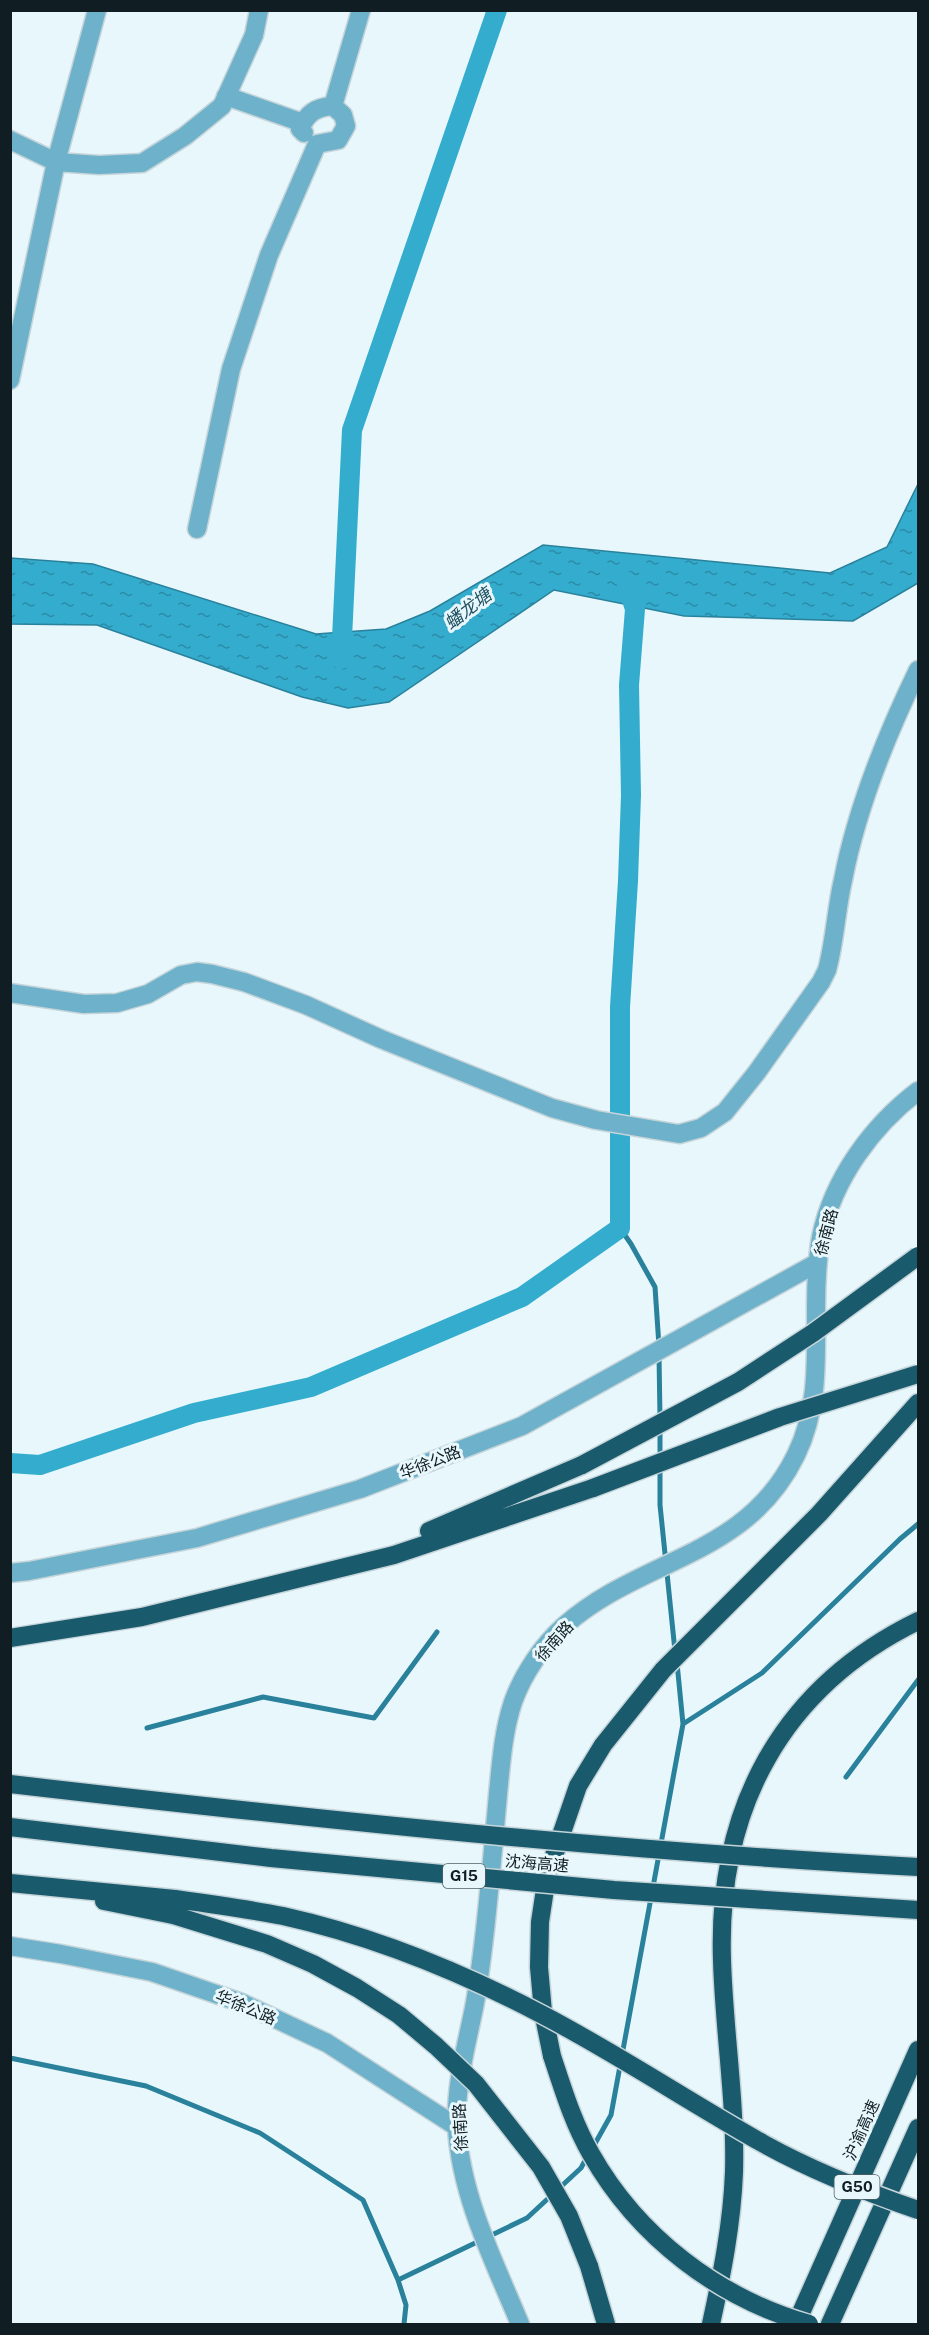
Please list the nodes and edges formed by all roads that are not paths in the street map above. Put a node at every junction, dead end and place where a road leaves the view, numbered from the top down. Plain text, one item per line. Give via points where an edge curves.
1 (97, 10) edge
2 (259, 10) edge
3 (361, 10) edge
4 (226, 96) junction
5 (333, 106) junction
6 (303, 123) junction
7 (10, 141) edge
8 (317, 144) junction
9 (56, 162) junction
10 (10, 380) edge
11 (197, 529) dead end
12 (918, 670) edge
13 (10, 993) edge
14 (918, 1091) edge
15 (918, 1256) edge
16 (817, 1263) junction
17 (918, 1374) edge
18 (918, 1403) edge
19 (10, 1573) edge
20 (292, 1580) junction
21 (918, 1621) edge
22 (10, 1638) edge
23 (10, 1784) edge
24 (10, 1827) edge
25 (918, 1867) edge
26 (10, 1885) edge
27 (174, 1907) junction
28 (918, 1910) edge
29 (10, 1946) edge
30 (918, 2050) edge
31 (457, 2127) junction
32 (918, 2128) edge
33 (918, 2210) edge
34 (520, 2325) edge
35 (606, 2325) edge
36 (711, 2325) edge
37 (796, 2325) edge
38 (809, 2325) edge
39 (830, 2325) edge

1 - 9 street
2 - 4 street via 254,35
3 - 5 street
4 - 6 street
4 - 9 street via 222,106 185,136 142,163
5 - 6 street via 319,106
5 - 8 street via 343,115 346,126 338,140
6 - 8 street via 300,129
7 - 9 street
8 - 11 street via 269,255 231,369
9 - 10 street
12 - 13 street via 889,734 861,815 843,880 830,957 820,982 725,1112 690,1132 646,1130 552,1108 269,990 212,974 181,975 148,994 117,1003 84,1005
14 - 16 street, 徐南路 via 884,1120 858,1155 833,1202
15 - 20 highway, bridge via 738,1382 582,1465 443,1526
16 - 19 street, 华徐公路 via 522,1426 360,1489 197,1538
16 - 31 street, 徐南路 via 817,1382 812,1413 788,1472 746,1521 691,1554 634,1579 562,1628 542,1650 513,1702 502,1757 475,2003 459,2076
17 - 20 highway, bridge via 780,1417 593,1488 394,1555
18 - 38 highway, bridge via 819,1514 663,1670 603,1744 578,1786 547,1876 540,1922 543,2012 552,2056 567,2102 591,2154 622,2201 661,2243 700,2272 741,2298
20 - 22 highway via 142,1617
21 - 36 highway via 885,1637 832,1676 802,1708 776,1743 737,1824 723,1912 722,1958 734,2172 726,2259
23 - 25 highway, 沈海高速, bridge via 277,1815 610,1846
24 - 28 highway, 沈海高速 / G15, bridge via 271,1858 590,1888
26 - 27 highway
27 - 33 highway, bridge via 236,1908 317,1925 396,1948 540,2013 813,2169
27 - 35 highway, bridge via 313,1964 357,1988 399,2015 476,2084 541,2167 569,2216
29 - 31 street, 华徐公路 via 152,1972 242,2002 327,2043
30 - 37 highway, 沪渝高速 / G50
31 - 34 street, 徐南路 via 472,2206
32 - 39 highway, G50

